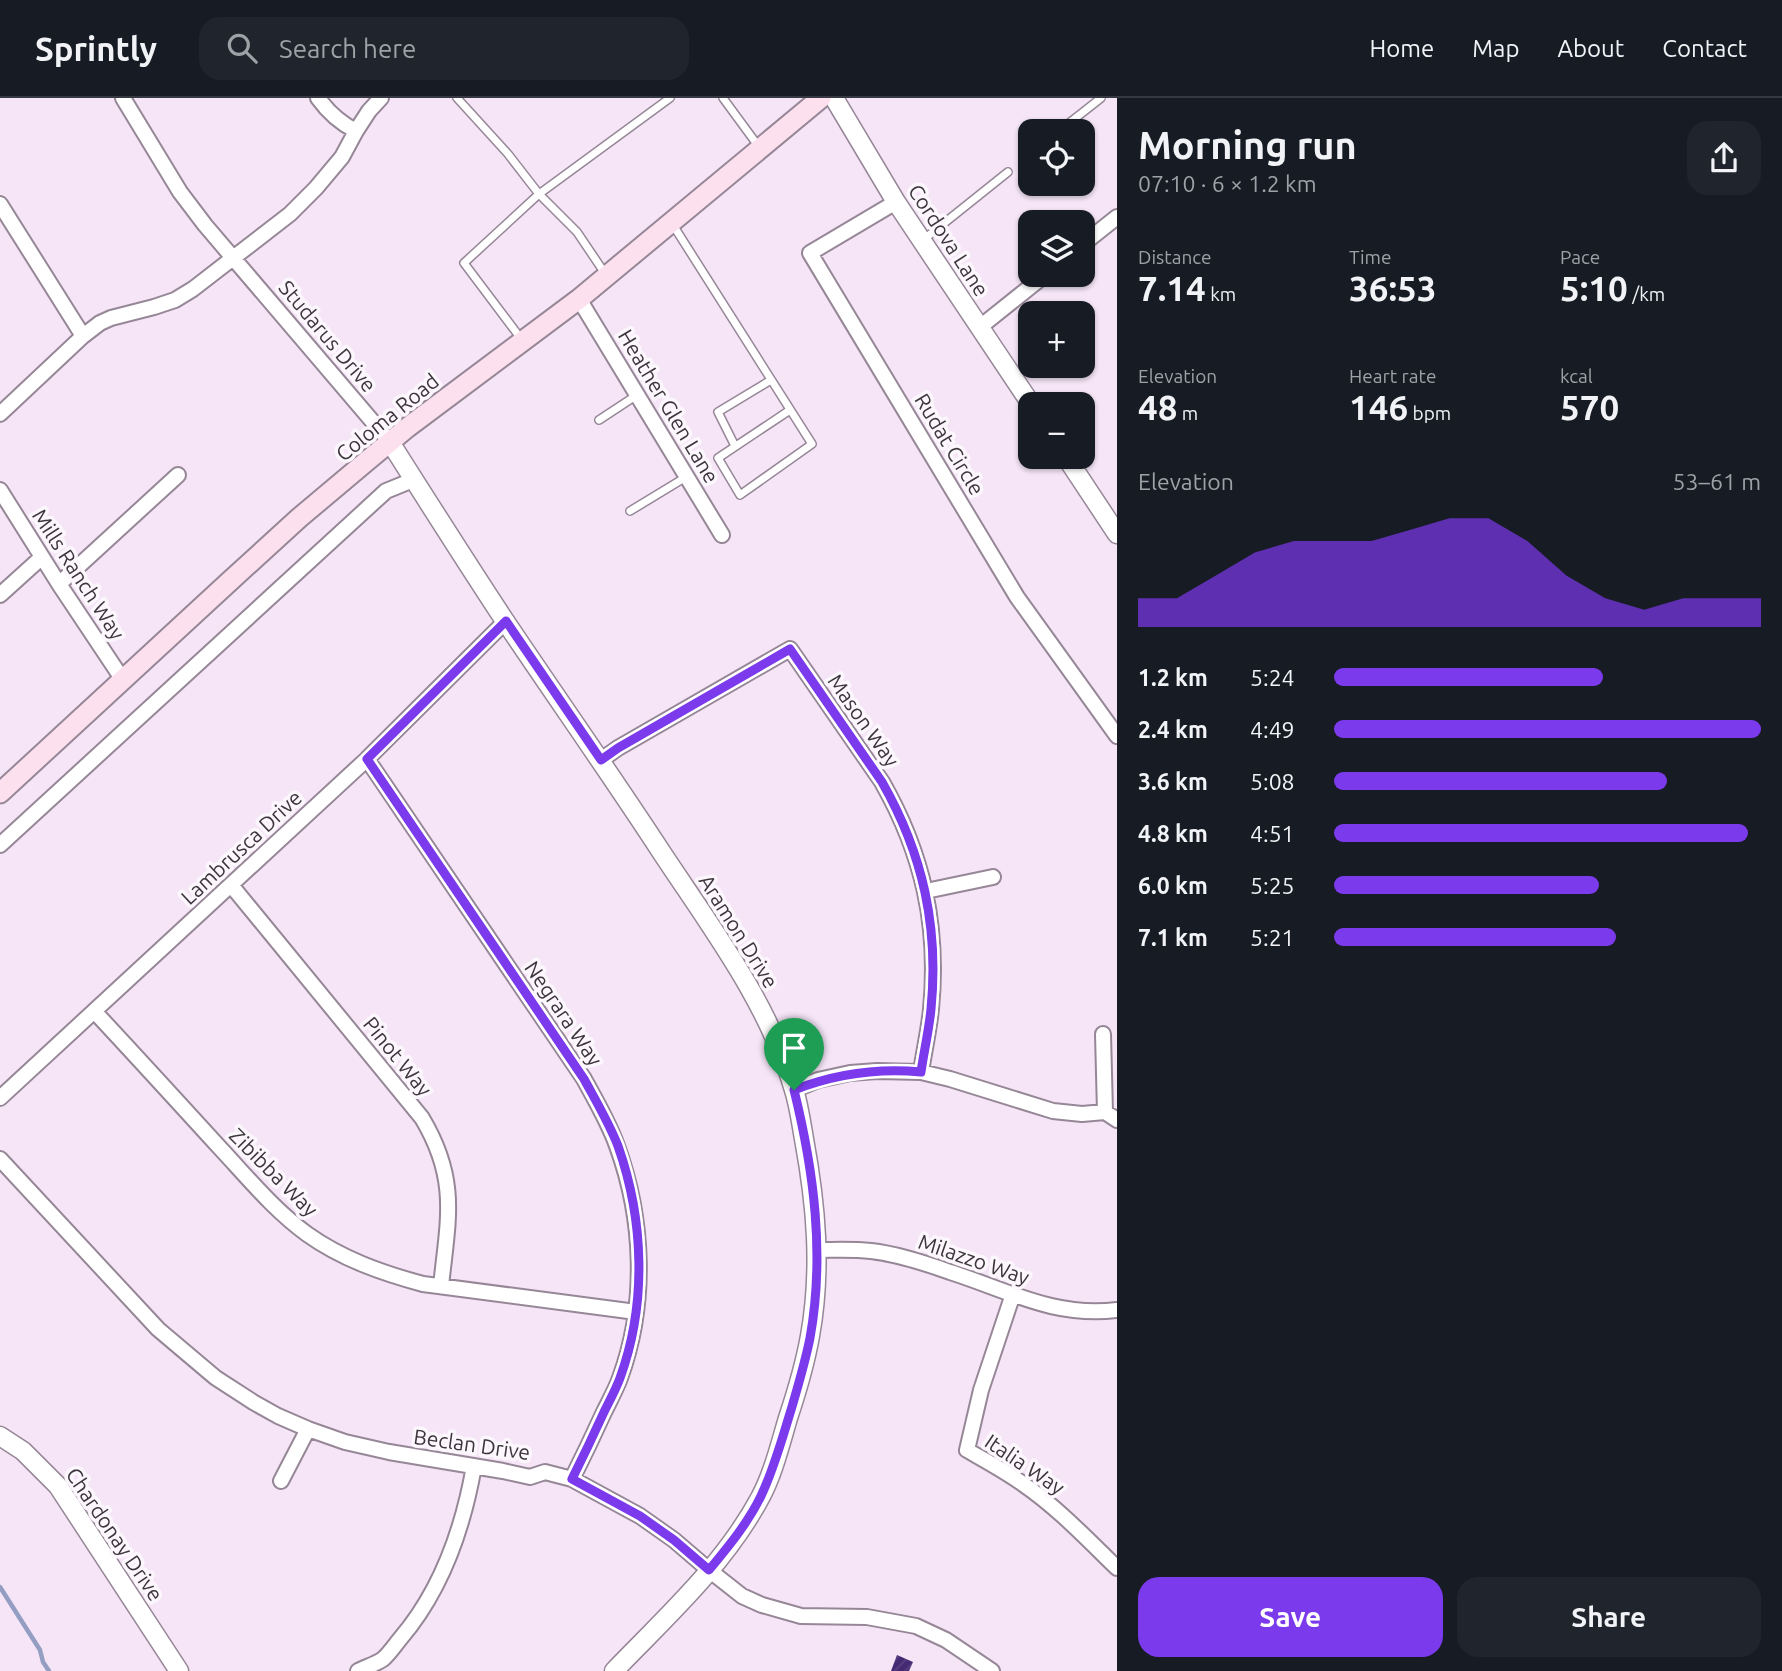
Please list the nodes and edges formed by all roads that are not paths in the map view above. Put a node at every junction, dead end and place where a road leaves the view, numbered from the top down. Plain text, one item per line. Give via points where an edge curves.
1 (123, 98) edge
2 (318, 98) edge
3 (382, 98) edge
4 (457, 98) edge
5 (670, 98) edge
6 (723, 98) edge
7 (821, 98) edge
8 (834, 98) edge
9 (1101, 98) edge
10 (1074, 119) edge
11 (356, 131) junction
12 (760, 148) junction
13 (1008, 172) dead end
14 (539, 194) junction
15 (896, 202) junction
16 (0, 204) edge
17 (1117, 217) edge
18 (670, 222) junction
19 (1095, 234) edge
20 (922, 241) junction
21 (233, 257) junction
22 (606, 276) junction
23 (1030, 287) edge
24 (579, 299) junction
25 (979, 327) junction
26 (83, 336) junction
27 (523, 341) junction
28 (771, 380) junction
29 (1023, 392) edge
30 (637, 395) junction
31 (790, 410) junction
32 (0, 414) edge
33 (599, 420) dead end
34 (390, 442) junction
35 (735, 446) junction
36 (1074, 469) edge
37 (178, 475) dead end
38 (687, 477) junction
39 (413, 480) junction
40 (0, 490) edge
41 (631, 511) dead end
42 (1117, 534) edge
43 (722, 535) dead end
44 (42, 557) junction
45 (59, 584) junction
46 (0, 595) edge
47 (506, 621) junction
48 (123, 680) junction
49 (1117, 736) edge
50 (367, 759) junction
51 (601, 760) junction
52 (0, 793) edge
53 (0, 845) edge
54 (993, 877) dead end
55 (230, 885) junction
56 (926, 891) junction
57 (94, 1011) junction
58 (1102, 1034) dead end
59 (921, 1072) junction
60 (794, 1090) junction
61 (0, 1098) edge
62 (1111, 1116) edge
63 (0, 1159) edge
64 (817, 1250) junction
65 (441, 1286) junction
66 (1013, 1294) junction
67 (1117, 1310) edge
68 (636, 1312) junction
69 (308, 1429) junction
70 (0, 1436) edge
71 (474, 1466) junction
72 (572, 1479) junction
73 (281, 1481) dead end
74 (1117, 1568) edge
75 (709, 1570) junction
76 (179, 1671) edge
77 (358, 1671) edge
78 (614, 1671) edge
79 (992, 1671) edge

1 - 21 street, Studarus Drive via 180,192
2 - 11 street via 342,124
3 - 11 street
4 - 14 lane
5 - 14 lane
6 - 12 lane
7 - 12 main road, Coloma Road
8 - 15 street, Cordova Lane
9 - 10 lane
11 - 21 street via 316,188
12 - 18 main road, Coloma Road
13 - 20 lane
14 - 22 lane via 577,232
14 - 27 lane via 464,263
15 - 20 street, Cordova Lane
15 - 49 street, Rudat Circle via 810,253 1017,597
16 - 26 street
17 - 19 street
18 - 22 main road, Coloma Road
18 - 28 lane
20 - 25 street, Cordova Lane
21 - 26 street via 175,300 111,318
21 - 34 street, Studarus Drive
22 - 24 main road, Coloma Road
23 - 25 street
24 - 27 main road, Coloma Road
24 - 30 street, Heather Glen Lane
25 - 29 street, Cordova Lane
26 - 32 street
27 - 34 main road, Coloma Road
28 - 31 lane
28 - 35 lane via 718,412
30 - 33 lane
30 - 38 street, Heather Glen Lane
31 - 35 lane
31 - 35 lane via 812,444 740,495 718,458
34 - 39 street, Aramon Drive
34 - 48 main road, Coloma Road
36 - 42 street
37 - 45 street
38 - 41 lane
38 - 43 street, Heather Glen Lane
39 - 47 street, Aramon Drive
39 - 53 street via 386,491
40 - 44 street, Mills Ranch Way
44 - 45 street, Mills Ranch Way
44 - 46 street
45 - 48 street, Mills Ranch Way
47 - 50 street, Lambrusca Drive
47 - 51 street, Aramon Drive
48 - 52 main road, Coloma Road
50 - 55 street, Lambrusca Drive
50 - 68 street, Negrara Way via 602,1112 617,1146 635,1217 639,1252
51 - 56 street, Mason Way via 790,649 895,804
51 - 60 street, Aramon Drive via 763,1012
54 - 56 street
55 - 57 street, Lambrusca Drive
55 - 65 street, Pinot Way via 433,1136 446,1175 449,1207
56 - 59 street, Mason Way via 933,950 931,1009
57 - 61 street, Lambrusca Drive
57 - 65 street, Zibibba Way via 273,1206 296,1225 362,1265
58 - 62 street
59 - 60 street via 850,1073
59 - 62 street via 1053,1111
60 - 64 street, Aramon Drive via 811,1173
63 - 69 street, Beclan Drive via 189,1356 253,1402
64 - 66 street, Milazzo Way via 898,1256
64 - 75 street, Aramon Drive via 810,1336 780,1445 761,1496
65 - 68 street, Zibibba Way
66 - 67 street, Milazzo Way via 1061,1310
66 - 74 street, Italia Way via 981,1390 967,1450 1026,1485
68 - 72 street, Negrara Way via 620,1379
69 - 71 street, Beclan Drive via 389,1452
69 - 73 street
70 - 76 street, Chardonay Drive via 23,1451 58,1486
71 - 72 street, Beclan Drive via 530,1477 545,1472
71 - 77 street via 460,1530 438,1583 383,1659
72 - 75 street, Beclan Drive via 640,1516
75 - 78 street, Aramon Drive
75 - 79 street, Beclan Drive via 742,1596 781,1611 801,1616 867,1617 916,1626

